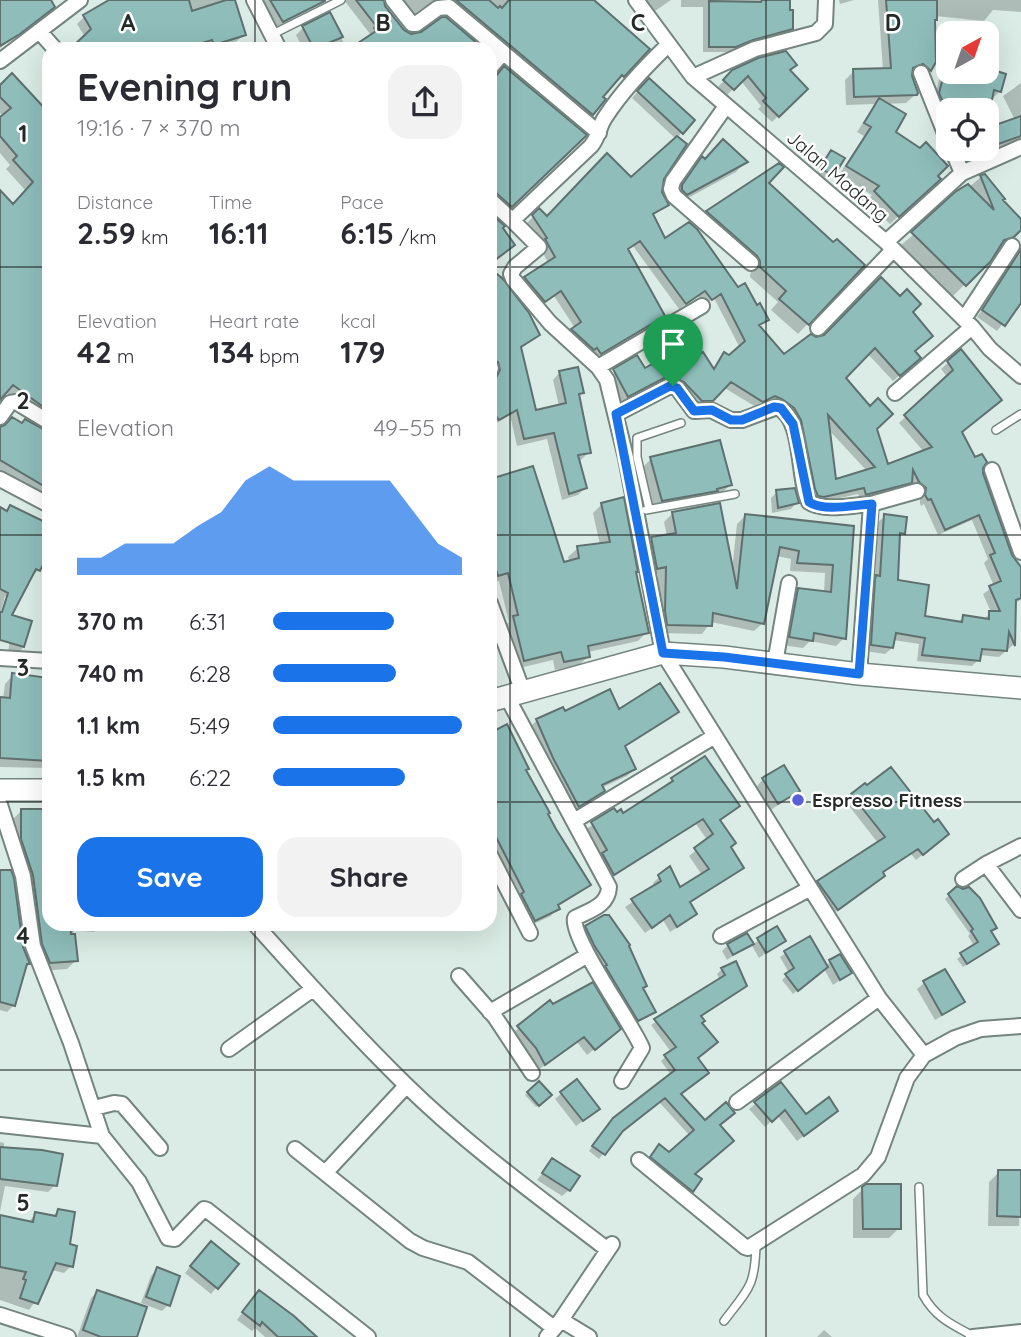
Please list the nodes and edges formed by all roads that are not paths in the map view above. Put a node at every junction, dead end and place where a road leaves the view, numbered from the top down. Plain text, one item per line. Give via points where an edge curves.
1 (80, 0) edge
2 (254, 0) edge
3 (341, 0) edge
4 (393, 0) edge
5 (636, 0) edge
6 (827, 0) edge
7 (39, 31) junction
8 (271, 35) junction
9 (49, 42) edge
10 (275, 42) edge
11 (490, 42) edge
12 (668, 45) junction
13 (497, 48) edge
14 (503, 53) junction
15 (497, 60) edge
16 (0, 61) edge
17 (920, 73) dead end
18 (693, 77) junction
19 (726, 106) junction
20 (936, 112) edge
21 (598, 133) junction
22 (1021, 147) edge
23 (957, 161) edge
24 (962, 173) junction
25 (497, 206) edge
26 (512, 220) junction
27 (889, 246) junction
28 (1012, 246) dead end
29 (751, 263) dead end
30 (702, 306) dead end
31 (968, 323) junction
32 (818, 328) dead end
33 (598, 367) junction
34 (1021, 376) edge
35 (895, 393) dead end
36 (616, 414) junction
37 (1021, 414) edge
38 (0, 417) edge
39 (42, 418) edge
40 (681, 423) dead end
41 (996, 430) dead end
42 (631, 458) junction
43 (992, 470) dead end
44 (0, 478) edge
45 (917, 491) dead end
46 (735, 494) dead end
47 (42, 501) edge
48 (872, 504) junction
49 (642, 510) junction
50 (1021, 552) edge
51 (789, 583) dead end
52 (497, 644) edge
53 (663, 653) junction
54 (0, 659) edge
55 (42, 662) edge
56 (775, 663) junction
57 (859, 674) junction
58 (1021, 688) edge
59 (506, 697) edge
60 (715, 736) junction
61 (0, 790) edge
62 (42, 790) edge
63 (0, 805) edge
64 (574, 821) junction
65 (1021, 846) edge
66 (986, 864) junction
67 (497, 869) edge
68 (963, 879) dead end
69 (809, 889) junction
70 (1021, 910) edge
71 (261, 931) edge
72 (530, 933) dead end
73 (721, 936) dead end
74 (588, 955) junction
75 (459, 976) dead end
76 (313, 989) junction
77 (879, 998) junction
78 (490, 1012) junction
79 (1021, 1026) edge
80 (229, 1049) dead end
81 (924, 1055) junction
82 (532, 1073) dead end
83 (622, 1081) dead end
84 (406, 1086) junction
85 (737, 1102) dead end
86 (94, 1108) junction
87 (0, 1125) edge
88 (102, 1136) junction
89 (160, 1148) dead end
90 (295, 1149) dead end
91 (639, 1160) dead end
92 (327, 1172) junction
93 (919, 1187) dead end
94 (752, 1245) junction
95 (0, 1315) edge
96 (724, 1321) dead end
97 (554, 1328) edge
98 (1021, 1332) edge
99 (973, 1336) edge
100 (68, 1337) edge
101 (368, 1337) edge
102 (589, 1337) edge

1 - 7 street
2 - 8 street
3 - 8 lane
4 - 11 street via 412,24 438,8 449,7
5 - 12 street, Jalan Madang
6 - 18 street via 825,24 816,33 755,49
7 - 9 street
7 - 16 street
8 - 10 street
12 - 18 street, Jalan Madang
12 - 21 street via 635,78
13 - 14 street
14 - 15 street
14 - 21 street
17 - 20 street
18 - 19 street, Jalan Madang
19 - 27 street, Jalan Madang
19 - 29 street via 671,189
21 - 26 street via 591,146
22 - 24 street
23 - 24 street
24 - 27 street
25 - 26 street
26 - 33 street via 539,247 515,267 512,277 550,323
27 - 31 street, Jalan Madang
27 - 32 street
28 - 31 street
30 - 33 street
31 - 34 street, Jalan Madang
31 - 35 street
33 - 36 street via 607,380
36 - 42 street
36 - 48 street via 673,386 694,411 712,410 731,420 750,419 777,407 785,410 793,424 809,502
37 - 41 lane
38 - 39 street via 16,402
40 - 42 lane via 637,438
42 - 49 street
43 - 50 street
44 - 47 street
45 - 48 street
46 - 49 lane
48 - 57 street
49 - 53 street
51 - 56 street
52 - 59 street
53 - 56 street
53 - 59 street
53 - 60 street
54 - 55 street
56 - 57 street
57 - 58 street
59 - 64 street
60 - 64 street
60 - 69 street
61 - 62 street
63 - 86 street via 23,876 33,946
64 - 74 street via 609,887 604,902 575,918
65 - 66 street
66 - 68 street
66 - 70 street
67 - 72 street
69 - 73 street
69 - 77 street
71 - 76 street
74 - 78 street
74 - 83 street via 642,1048
75 - 78 street
76 - 80 street
76 - 84 street
77 - 81 street
77 - 85 street
78 - 82 street
79 - 81 street via 981,1030
81 - 94 street via 907,1078 878,1157 863,1175
84 - 92 street
84 - 97 street via 502,1168 610,1246
86 - 88 street
86 - 89 street via 122,1104
87 - 88 street
88 - 101 street via 139,1182 168,1238 175,1239 207,1210
90 - 92 street
91 - 94 street via 745,1247
92 - 97 street via 410,1241 468,1262
93 - 99 lane via 923,1295 932,1311
94 - 96 lane via 755,1272 751,1285
95 - 100 street
97 - 102 street
98 - 99 street

